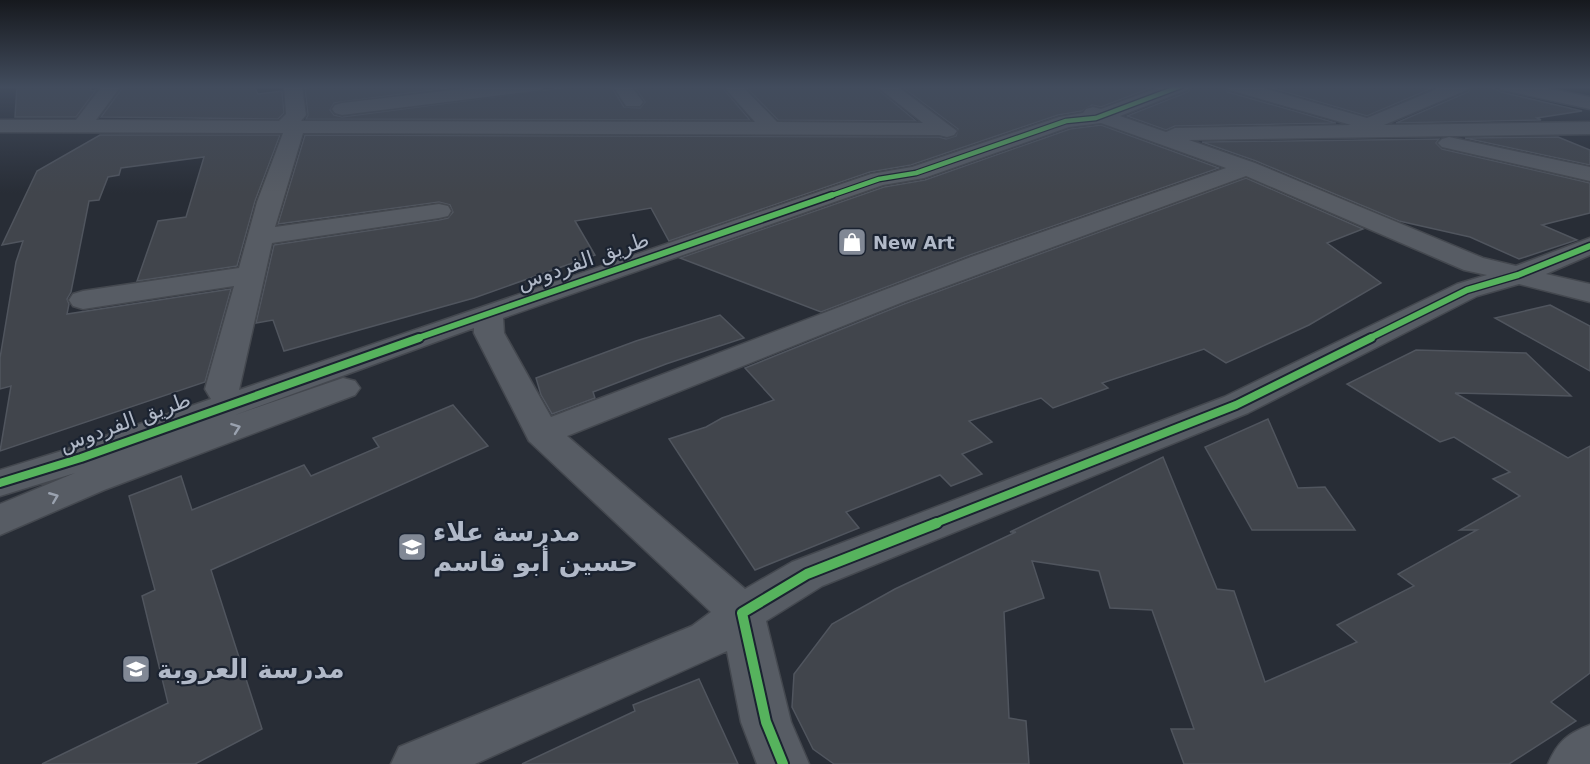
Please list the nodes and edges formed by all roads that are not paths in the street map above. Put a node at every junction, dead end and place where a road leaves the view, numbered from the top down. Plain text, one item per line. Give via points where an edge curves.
1 (85, 122) edge
2 (300, 122) edge
3 (534, 122) edge
4 (765, 122) edge
5 (932, 122) edge
6 (1053, 122) edge
7 (1117, 122) edge
8 (1361, 122) edge
9 (1375, 122) edge
10 (292, 123) junction
11 (1369, 124) junction
12 (0, 126) edge
13 (82, 126) junction
14 (539, 128) junction
15 (1590, 128) edge
16 (772, 129) junction
17 (942, 129) junction
18 (1404, 132) junction
19 (1156, 135) junction
20 (1015, 138) junction
21 (1247, 168) junction
22 (1590, 174) edge
23 (439, 211) dead end
24 (260, 237) junction
25 (1590, 246) edge
26 (250, 275) junction
27 (1518, 275) junction
28 (1590, 293) edge
29 (83, 300) dead end
30 (489, 323) junction
31 (231, 404) junction
32 (542, 433) junction
33 (0, 483) edge
34 (0, 520) edge
35 (742, 613) junction
36 (1590, 749) edge
37 (417, 764) edge
38 (783, 764) edge
39 (1574, 764) edge

1 - 13 street
2 - 10 street
3 - 14 street
4 - 16 street
5 - 17 street
6 - 20 street, طريق الفردوس
7 - 19 street
8 - 11 street
9 - 11 street
10 - 13 street
10 - 14 street
10 - 24 street
11 - 18 street
12 - 13 street
14 - 16 street
15 - 18 street
16 - 17 street
17 - 20 street via 964,137
18 - 19 street
18 - 22 street
19 - 21 street
20 - 30 street, طريق الفردوس via 916,173 900,187
21 - 27 street via 1474,264
21 - 32 street via 1100,218
23 - 24 street
24 - 26 street
25 - 27 street
26 - 29 street
26 - 31 street via 222,388
27 - 28 street
27 - 35 street via 1467,290 1236,405 807,574
30 - 31 street, طريق الفردوس
30 - 32 street
34 -> 30 street, طريق الفردوس
31 - 33 street, طريق الفردوس
32 - 35 street
35 - 37 street via 708,640
35 - 38 street via 766,722
36 - 39 street

